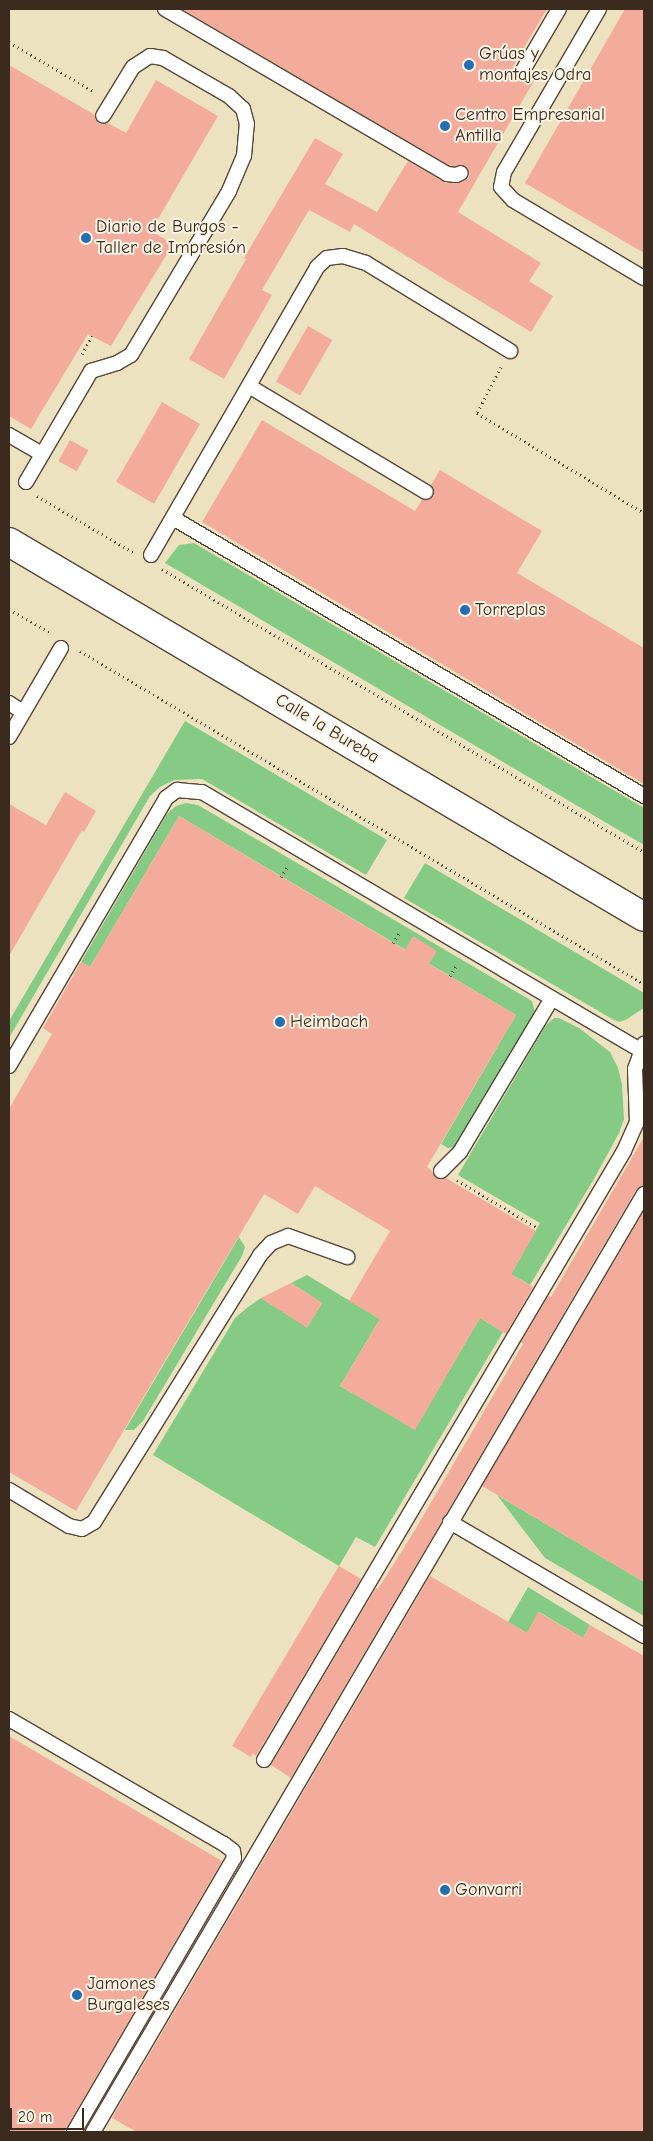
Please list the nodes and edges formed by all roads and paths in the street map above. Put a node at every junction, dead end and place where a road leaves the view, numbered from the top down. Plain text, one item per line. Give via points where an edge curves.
1 (165, 9) edge
2 (559, 9) edge
3 (599, 9) edge
4 (9, 42) edge
5 (522, 72) dead end
6 (112, 102) junction
7 (104, 116) dead end
8 (461, 173) dead end
9 (644, 278) edge
10 (510, 351) joint
11 (249, 386) junction
12 (9, 435) edge
13 (42, 454) junction
14 (28, 487) joint
15 (426, 492) dead end
16 (644, 513) edge
17 (173, 518) junction
18 (9, 542) edge
19 (149, 559) junction
20 (9, 608) edge
21 (64, 644) junction
22 (9, 703) edge
23 (23, 712) junction
24 (9, 736) edge
25 (644, 796) edge
26 (644, 852) edge
27 (644, 917) edge
28 (644, 984) edge
29 (552, 998) junction
30 (642, 1047) edge
31 (9, 1066) edge
32 (441, 1171) joint
33 (644, 1194) edge
34 (536, 1227) dead end
35 (347, 1256) dead end
36 (9, 1490) edge
37 (450, 1522) junction
38 (644, 1636) edge
39 (9, 1719) edge
40 (264, 1760) dead end
41 (74, 2132) edge
42 (93, 2132) edge

1 - 8 lane via 447,174
2 - 5 lane
3 - 9 lane via 504,172 501,187 513,200
4 - 6 path
6 - 7 lane
6 - 13 lane via 133,67 150,56 162,58 229,96 243,109 247,124 244,156 229,191 131,355 91,371
10 - 11 lane via 366,263 343,256 327,258 317,267
10 - 16 path via 477,412
11 - 15 lane
11 - 17 lane
12 - 13 lane
13 - 14 lane
14 - 19 path
17 - 19 lane
17 - 25 lane
18 - 27 street, Calle la Bureba
19 - 26 path
20 - 21 path
21 - 23 lane
21 - 28 path
22 - 23 lane
23 - 24 lane
29 - 30 lane
29 - 31 lane via 202,792 177,790 166,798
29 - 32 lane via 460,1152
30 - 40 lane via 635,1069 637,1122 624,1151
32 - 34 path
33 - 37 lane
35 - 36 lane via 288,1236 271,1243 260,1255 94,1522 82,1529 69,1526
37 - 38 lane
37 - 42 lane
39 - 41 lane via 233,1851 234,1858

